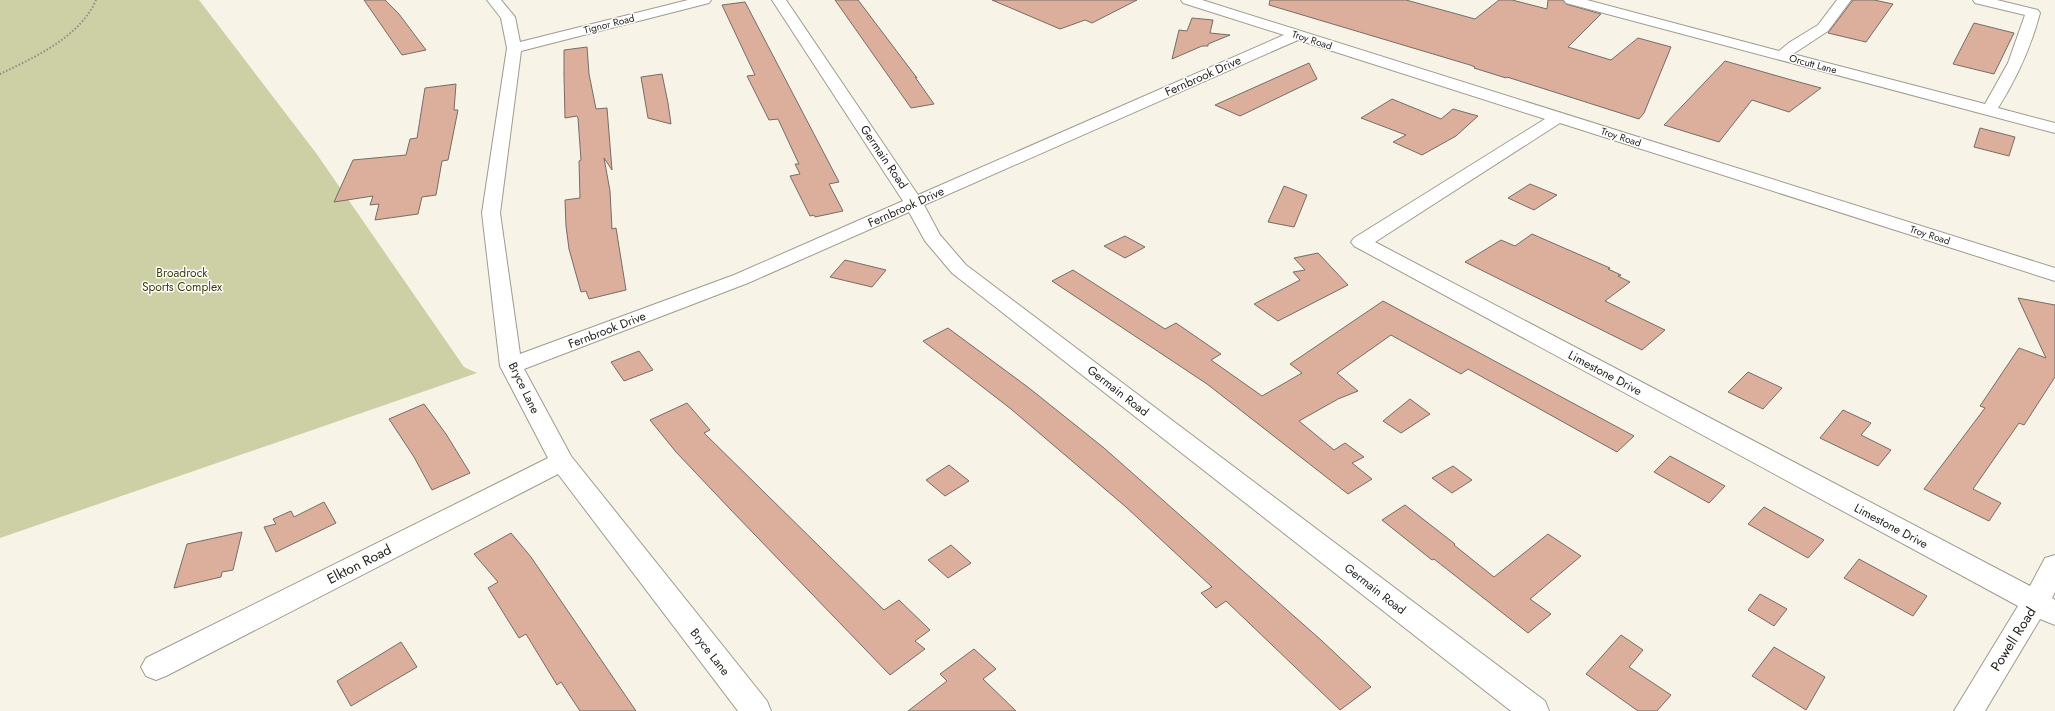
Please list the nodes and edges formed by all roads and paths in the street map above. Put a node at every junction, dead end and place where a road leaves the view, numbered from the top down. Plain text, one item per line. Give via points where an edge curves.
1 (96, 0) edge
2 (494, 0) edge
3 (704, 0) edge
4 (780, 0) edge
5 (1188, 0) edge
6 (1571, 0) edge
7 (1844, 0) edge
8 (1980, 0) edge
9 (1296, 34) junction
10 (514, 48) junction
11 (1782, 56) junction
12 (0, 74) edge
13 (1989, 110) junction
14 (1559, 117) junction
15 (2055, 128) edge
16 (914, 203) junction
17 (2055, 275) edge
18 (511, 366) junction
19 (562, 461) junction
20 (2055, 566) edge
21 (2045, 608) edge
22 (156, 667) dead end
23 (756, 711) edge
24 (1534, 711) edge
25 (1969, 711) edge

1 - 12 path via 95,7 78,26 54,45
2 - 10 street, Bryce Lane via 508,17
3 - 10 street, Tignor Road
4 - 16 street, Germain Road
5 - 9 street, Troy Road
6 - 11 street, Orcutt Lane
7 - 11 street via 1823,28
8 - 13 street via 2033,12 2027,35 2009,79
9 - 14 street, Troy Road
9 - 16 street, Fernbrook Drive
10 - 18 street, Bryce Lane via 491,213
11 - 13 street, Orcutt Lane
13 - 15 street, Orcutt Lane
14 - 17 street, Troy Road
14 - 21 street, Limestone Drive via 1361,242
16 - 18 street, Fernbrook Drive via 741,279
16 - 24 street, Germain Road via 932,237 959,269
18 - 19 street, Bryce Lane
19 - 22 street, Elkton Road
19 - 23 street, Bryce Lane
20 - 21 street, Powell Road
21 - 25 street, Powell Road

